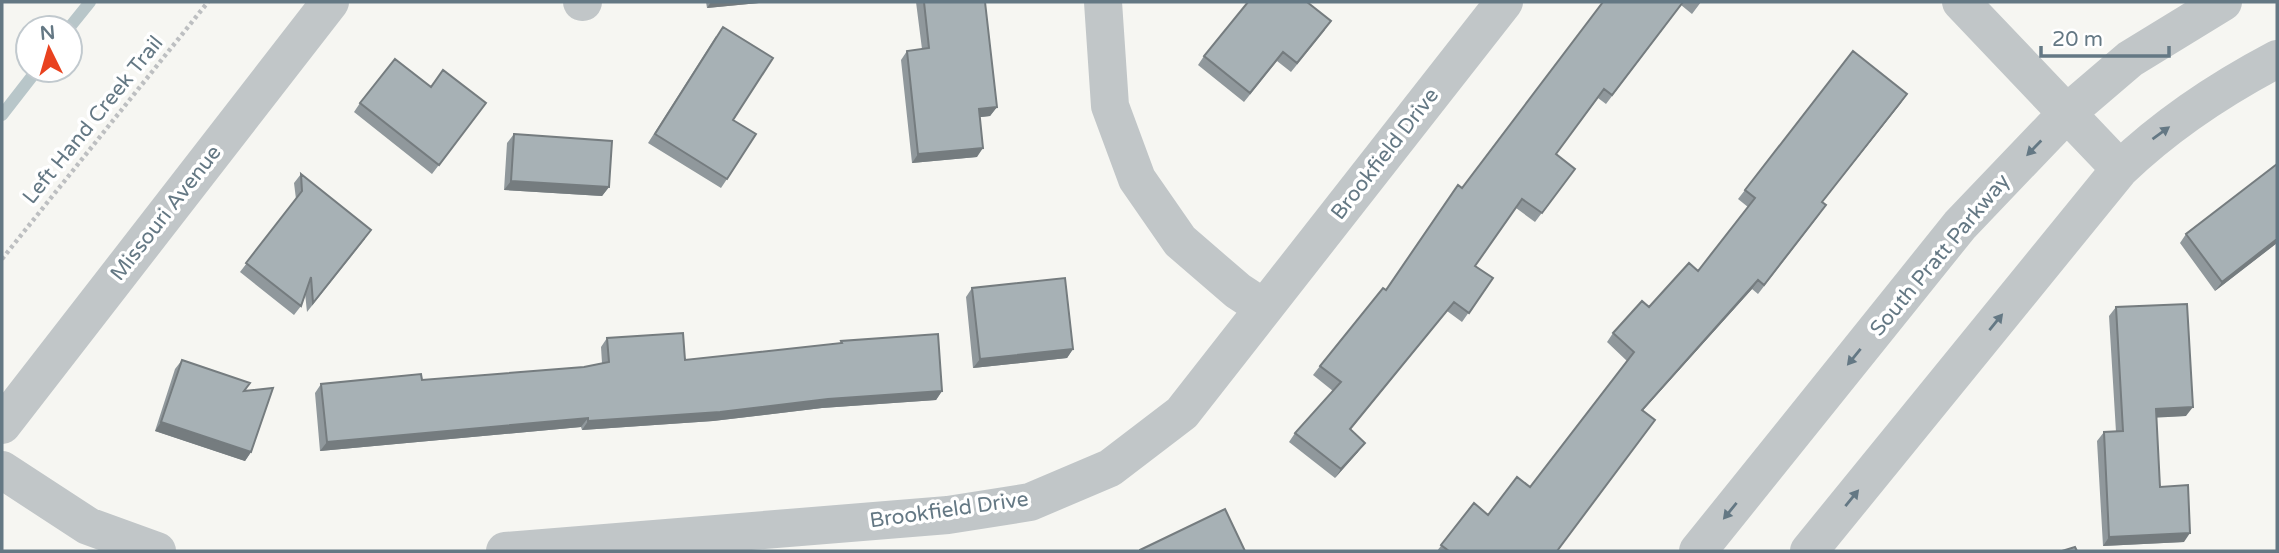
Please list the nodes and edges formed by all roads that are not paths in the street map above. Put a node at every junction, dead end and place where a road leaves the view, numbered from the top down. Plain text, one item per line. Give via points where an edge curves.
1 (330, 2) edge
2 (1103, 2) edge
3 (1504, 2) edge
4 (1961, 2) edge
5 (2223, 2) edge
6 (2277, 60) edge
7 (2068, 112) junction
8 (2120, 169) junction
9 (1264, 307) junction
10 (2, 425) edge
11 (2, 470) edge
12 (156, 551) edge
13 (505, 551) edge
14 (1698, 551) edge
15 (1808, 551) edge

1 - 10 street, Missouri Avenue
2 - 9 street via 1110,106 1137,179 1180,241
3 - 9 street, Brookfield Drive
4 - 7 street
5 - 7 street, South Pratt Parkway via 2130,59
8 -> 6 street via 2152,139 2227,86
7 - 8 street
7 -> 14 street, South Pratt Parkway via 1960,225
15 -> 8 street
9 - 13 street, Brookfield Drive via 1182,413 1110,468 1030,502 948,515
11 - 12 street via 88,526

